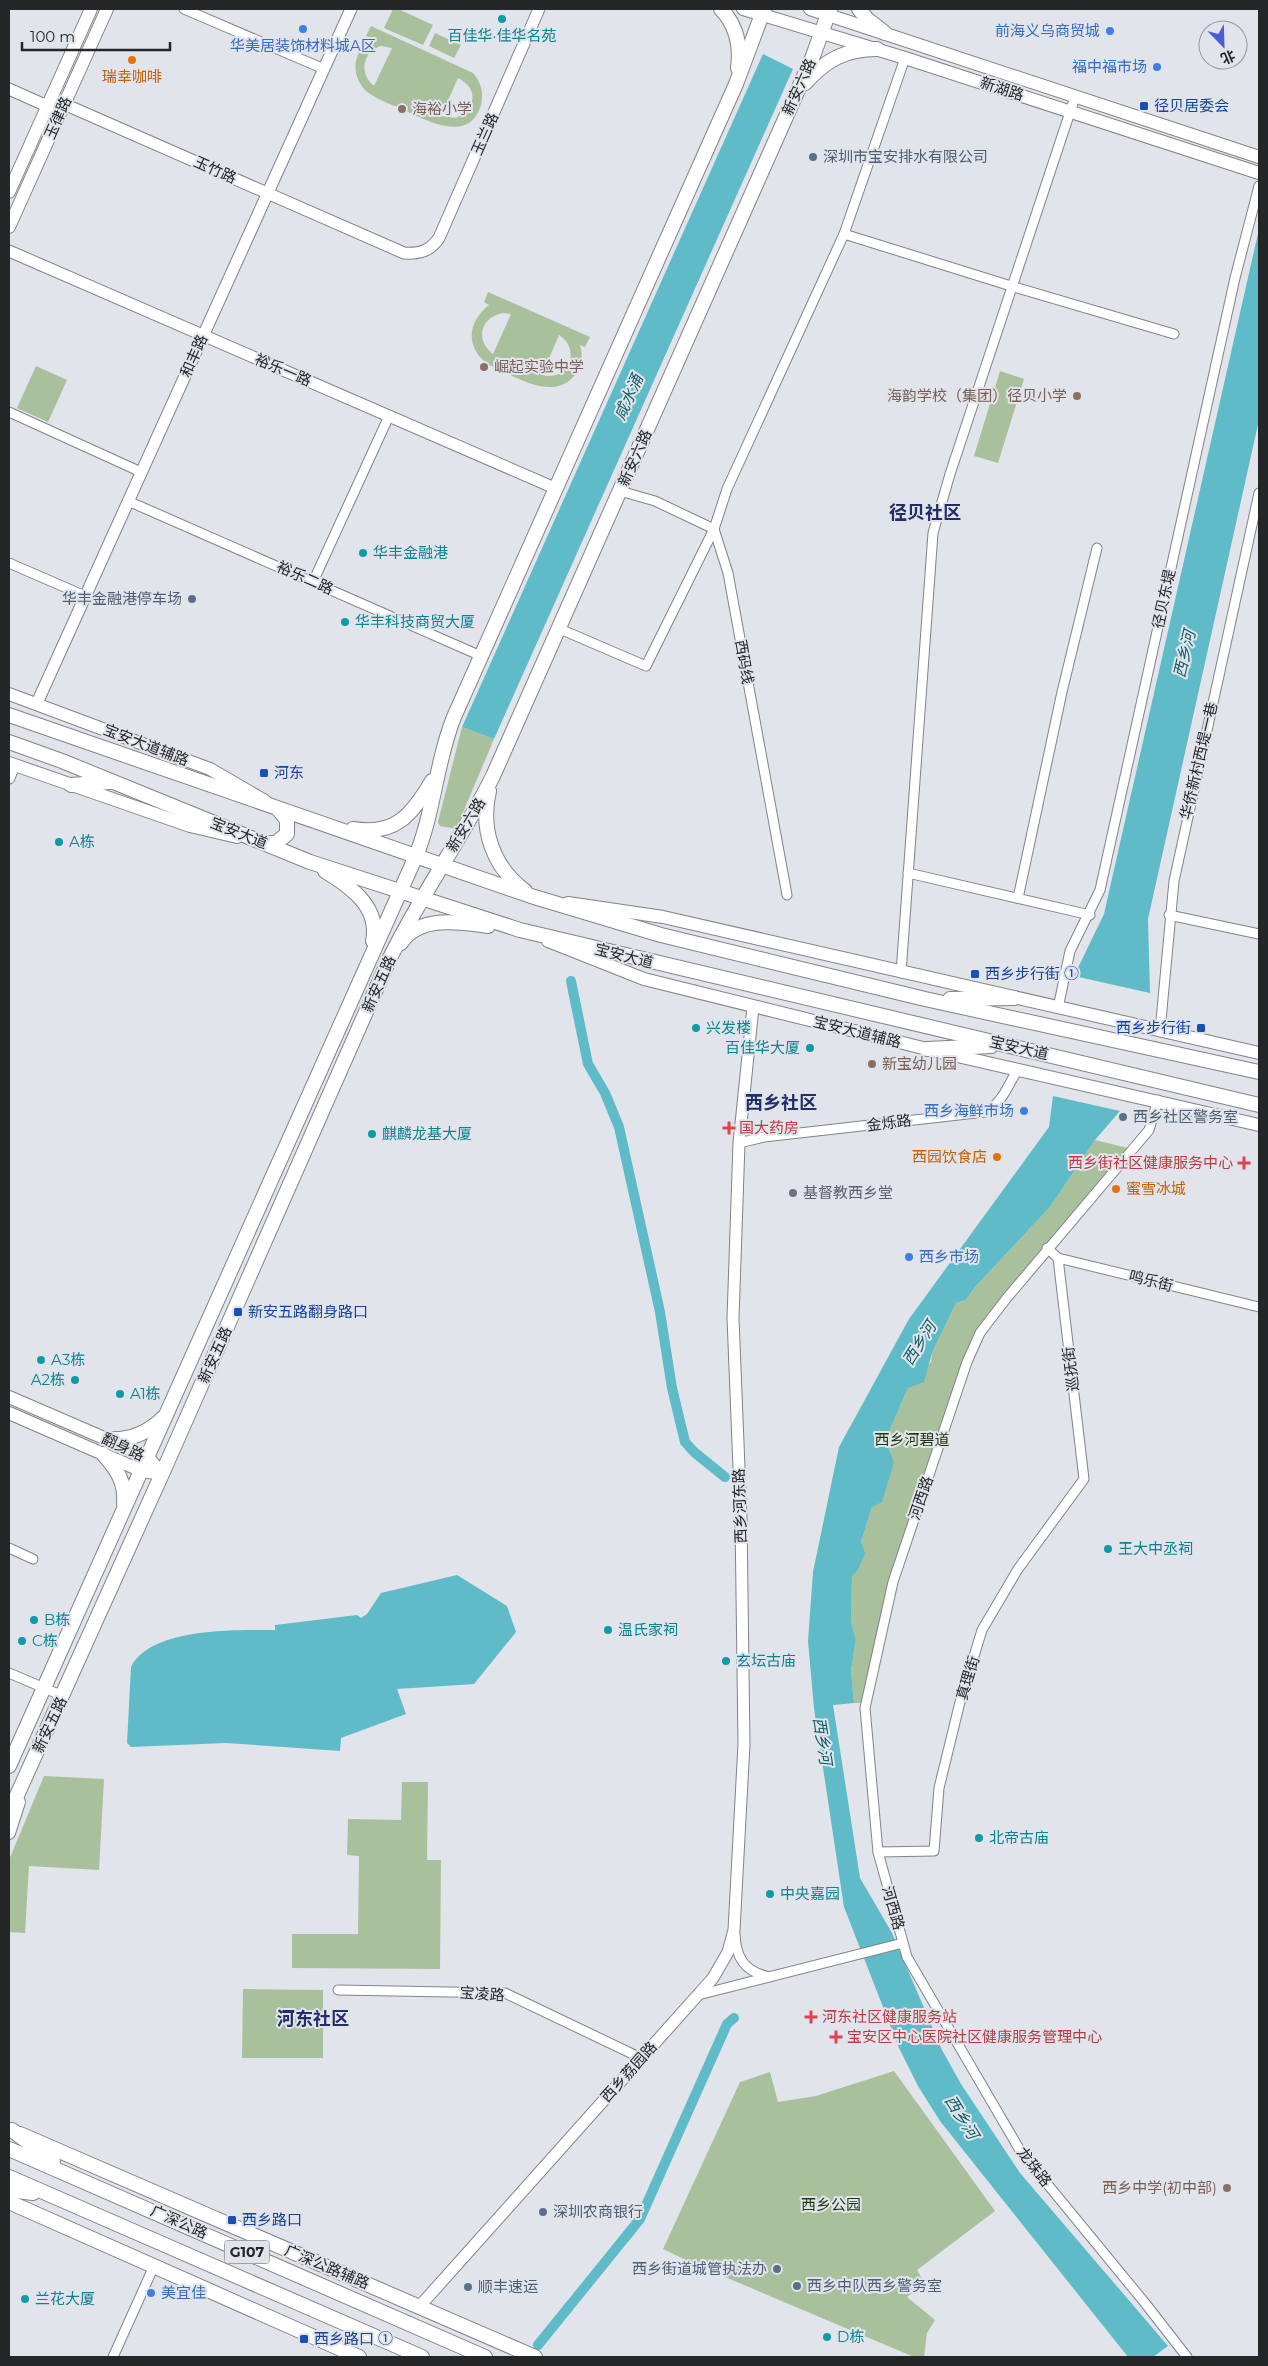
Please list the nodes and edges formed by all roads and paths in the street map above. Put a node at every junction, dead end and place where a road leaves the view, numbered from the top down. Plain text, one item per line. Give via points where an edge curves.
1 (91, 9) edge
2 (107, 9) edge
3 (184, 9) edge
4 (351, 9) edge
5 (539, 9) edge
6 (721, 9) edge
7 (743, 9) edge
8 (810, 9) edge
9 (859, 9) edge
10 (763, 12) edge
11 (829, 12) edge
12 (885, 33) junction
13 (822, 34) junction
14 (876, 49) junction
15 (905, 58) junction
16 (324, 69) junction
17 (736, 84) junction
18 (9, 89) edge
19 (798, 92) junction
20 (1075, 97) junction
21 (64, 104) junction
22 (47, 106) junction
23 (1070, 111) junction
24 (1259, 157) edge
25 (1259, 173) edge
26 (1259, 186) edge
27 (9, 192) edge
28 (268, 193) junction
29 (9, 227) edge
30 (844, 234) junction
31 (9, 251) edge
32 (422, 252) joint
33 (1011, 286) junction
34 (1174, 334) dead end
35 (203, 335) junction
36 (9, 412) edge
37 (389, 416) junction
38 (141, 472) junction
39 (557, 489) junction
40 (620, 492) junction
41 (1259, 493) edge
42 (128, 501) junction
43 (714, 529) junction
44 (1097, 548) dead end
45 (9, 563) edge
46 (314, 582) junction
47 (85, 596) junction
48 (560, 629) junction
49 (481, 656) junction
50 (9, 694) edge
51 (37, 703) junction
52 (9, 715) edge
53 (9, 742) edge
54 (12, 764) edge
55 (436, 774) junction
56 (493, 776) junction
57 (9, 778) edge
58 (112, 782) junction
59 (71, 785) junction
60 (277, 809) junction
61 (318, 823) junction
62 (262, 842) junction
63 (416, 856) junction
64 (310, 862) junction
65 (441, 865) junction
66 (908, 873) junction
67 (401, 890) junction
68 (787, 895) dead end
69 (532, 896) junction
70 (422, 898) junction
71 (1018, 898) junction
72 (1090, 915) junction
73 (1169, 915) junction
74 (520, 930) junction
75 (1259, 934) edge
76 (369, 959) junction
77 (388, 962) junction
78 (901, 973) junction
79 (1014, 998) junction
80 (925, 999) junction
81 (753, 1007) junction
82 (1061, 1009) junction
83 (1160, 1031) junction
84 (1010, 1046) junction
85 (927, 1049) junction
86 (1259, 1053) edge
87 (1018, 1069) junction
88 (1259, 1072) edge
89 (1158, 1100) junction
90 (1259, 1105) edge
91 (1259, 1125) edge
92 (739, 1143) junction
93 (1047, 1248) junction
94 (1058, 1258) junction
95 (1259, 1307) edge
96 (9, 1397) edge
97 (169, 1409) junction
98 (9, 1413) edge
99 (106, 1439) junction
100 (103, 1454) junction
101 (148, 1457) junction
102 (142, 1471) junction
103 (162, 1474) junction
104 (1084, 1479) joint
105 (122, 1513) junction
106 (9, 1548) edge
107 (33, 1559) dead end
108 (9, 1673) edge
109 (44, 1688) junction
110 (63, 1696) junction
111 (10, 1763) edge
112 (30, 1769) junction
113 (9, 1813) edge
114 (9, 1833) edge
115 (878, 1852) junction
116 (734, 1930) junction
117 (903, 1943) junction
118 (907, 1957) joint
119 (769, 1977) junction
120 (338, 1990) dead end
121 (698, 1996) junction
122 (641, 2058) junction
123 (10, 2129) edge
124 (9, 2149) edge
125 (69, 2175) junction
126 (9, 2177) edge
127 (9, 2190) edge
128 (49, 2195) junction
129 (9, 2202) edge
130 (154, 2266) junction
131 (419, 2307) junction
132 (112, 2357) edge
133 (359, 2357) edge
134 (422, 2357) edge
135 (485, 2357) edge
136 (535, 2357) edge
137 (1186, 2357) edge

1 - 22 main road, 玉律路
2 - 21 main road, 玉律路
3 - 16 street
4 - 16 street, 和丰路
5 - 32 street, 玉兰路 via 439,238
6 - 17 main road via 737,38
7 - 10 main road, 新湖路
8 - 11 main road, 新湖路
9 - 12 main road
10 - 13 main road, 新湖路
10 - 17 main road, 新安六路
11 - 12 main road, 新湖路
11 - 13 main road, 新安六路
12 - 20 main road, 新湖路
13 - 14 main road, 新湖路
13 - 19 main road, 新安六路
14 - 15 main road, 新湖路
14 - 19 main road via 851,51 835,57 818,69
15 - 23 main road, 新湖路
15 - 30 street
16 - 28 street, 和丰路
17 - 39 main road, 新安六路
18 - 22 street
19 - 40 main road, 新安六路
20 - 23 street
20 - 24 main road, 新湖路
21 - 22 street
21 - 28 street, 玉竹路
21 - 29 main road, 玉律路
22 - 27 main road, 玉律路
23 - 25 main road, 新湖路
23 - 33 street
26 - 72 street, 径贝东堤 via 1247,225 1100,890
28 - 32 street, 玉竹路 via 404,253
28 - 35 street, 和丰路
30 - 33 street
30 - 43 street via 727,489
31 - 35 street, 裕乐一路
33 - 34 street
33 - 66 street via 933,533
35 - 37 street, 裕乐一路
35 - 38 street, 和丰路
36 - 38 street
37 - 39 street, 裕乐一路
37 - 46 street
38 - 42 street, 和丰路
39 - 49 main road, 新安六路
40 - 43 street via 655,501
40 - 48 main road, 新安六路
41 - 73 street, 华侨新村西堤一巷 via 1181,844
42 - 46 street, 裕乐二路
42 - 47 street, 和丰路
43 - 48 street via 646,666
43 - 68 street, 西码线 via 728,573
44 - 71 street
45 - 47 street
46 - 49 street, 裕乐二路
47 - 51 street, 和丰路
48 - 56 main road, 新安六路
49 - 55 main road, 新安六路 via 448,732
50 - 51 main road, 宝安大道辅路
51 - 60 main road, 宝安大道辅路 via 210,769
52 - 60 main road, 宝安大道
53 - 58 main road, 宝安大道
54 - 57 street
54 - 59 main road
55 - 61 main road via 415,808 389,827 368,831
55 - 63 main road, 新安六路 via 427,823
56 - 65 main road, 新安六路 via 472,817
56 - 69 main road via 487,809 491,849 508,877
58 - 59 main road
58 - 62 main road, 宝安大道
59 - 62 main road via 190,826
60 - 61 main road, 宝安大道
60 - 62 main road via 288,820 287,834 276,843
61 - 63 main road, 宝安大道
62 - 64 main road, 宝安大道
63 - 65 main road, 宝安大道
63 - 67 main road, 新安六路
64 - 67 main road, 宝安大道
64 - 76 main road via 345,885 369,910 375,924
65 - 69 main road, 宝安大道
65 - 70 main road, 新安六路
66 - 71 street
66 - 78 street
67 - 70 main road, 宝安大道
67 - 76 main road, 新安五路
69 - 78 main road via 663,916
69 - 80 main road, 宝安大道 via 661,935
70 - 74 main road, 宝安大道
70 - 77 main road, 新安五路
71 - 72 street
72 - 82 street, 径贝东堤 via 1070,951
73 - 75 street
73 - 83 street, 华侨新村西堤一巷
74 - 77 main road via 457,922 427,925 404,938
74 - 81 main road, 宝安大道辅路 via 635,976
74 - 84 main road, 宝安大道
76 - 97 main road, 新安五路
77 - 103 main road, 新安五路
78 - 79 main road
79 - 80 main road
79 - 82 main road
80 - 88 main road, 宝安大道
81 - 85 main road, 宝安大道辅路
81 - 92 street, 西乡河东路
82 - 83 main road
83 - 86 main road
84 - 85 main road
84 - 90 main road, 宝安大道
85 - 87 main road, 宝安大道辅路
87 - 89 main road, 宝安大道辅路
87 - 92 street, 金烁路 via 999,1102 985,1112 764,1137
89 - 91 main road, 宝安大道辅路
89 - 93 street, 河西路 via 1149,1130
92 - 116 street, 西乡河东路 via 733,1318 741,1518 744,1744
93 - 94 street, 鸣乐街
93 - 115 street, 河西路 via 973,1346 893,1582 864,1708
94 - 95 street, 鸣乐街
94 - 104 street, 巡抚街
96 - 99 main road, 翻身路
97 - 99 main road via 146,1432 127,1439
97 - 101 main road, 新安五路
98 - 100 main road, 翻身路
99 - 101 main road, 翻身路
100 - 102 main road, 翻身路
100 - 105 main road via 122,1481 125,1492
101 - 102 main road, 新安五路
101 - 103 main road, 翻身路
102 - 103 main road, 翻身路
102 - 105 main road, 新安五路
103 - 110 main road, 新安五路
104 - 115 street, 真理街 via 1018,1569 982,1630 938,1788 934,1851
105 - 109 main road, 新安五路
106 - 107 street
108 - 109 street
109 - 110 street
109 - 111 main road, 新安五路
110 - 112 main road, 新安五路
112 - 113 main road, 新安五路
112 - 114 main road
115 - 117 street, 河西路
116 - 119 street via 742,1964 752,1972
116 - 121 street, 西乡河东路 via 720,1968
117 - 118 street, 河西路
117 - 119 street
118 - 137 street, 龙珠路 via 1021,2152
119 - 121 street
120 - 122 street, 宝凌路 via 505,1993
121 - 122 street, 西乡荔园路
122 - 131 street, 西乡荔园路
123 - 125 main road
123 - 131 main road, 广深公路辅路
124 - 125 main road, 广深公路 / G107
125 - 135 main road, 广深公路 / G107
126 - 128 main road, 广深公路 / G107
127 - 128 main road
128 - 134 main road, 广深公路 / G107
129 - 130 main road
130 - 132 street
130 - 133 main road
131 - 136 main road, 广深公路辅路

